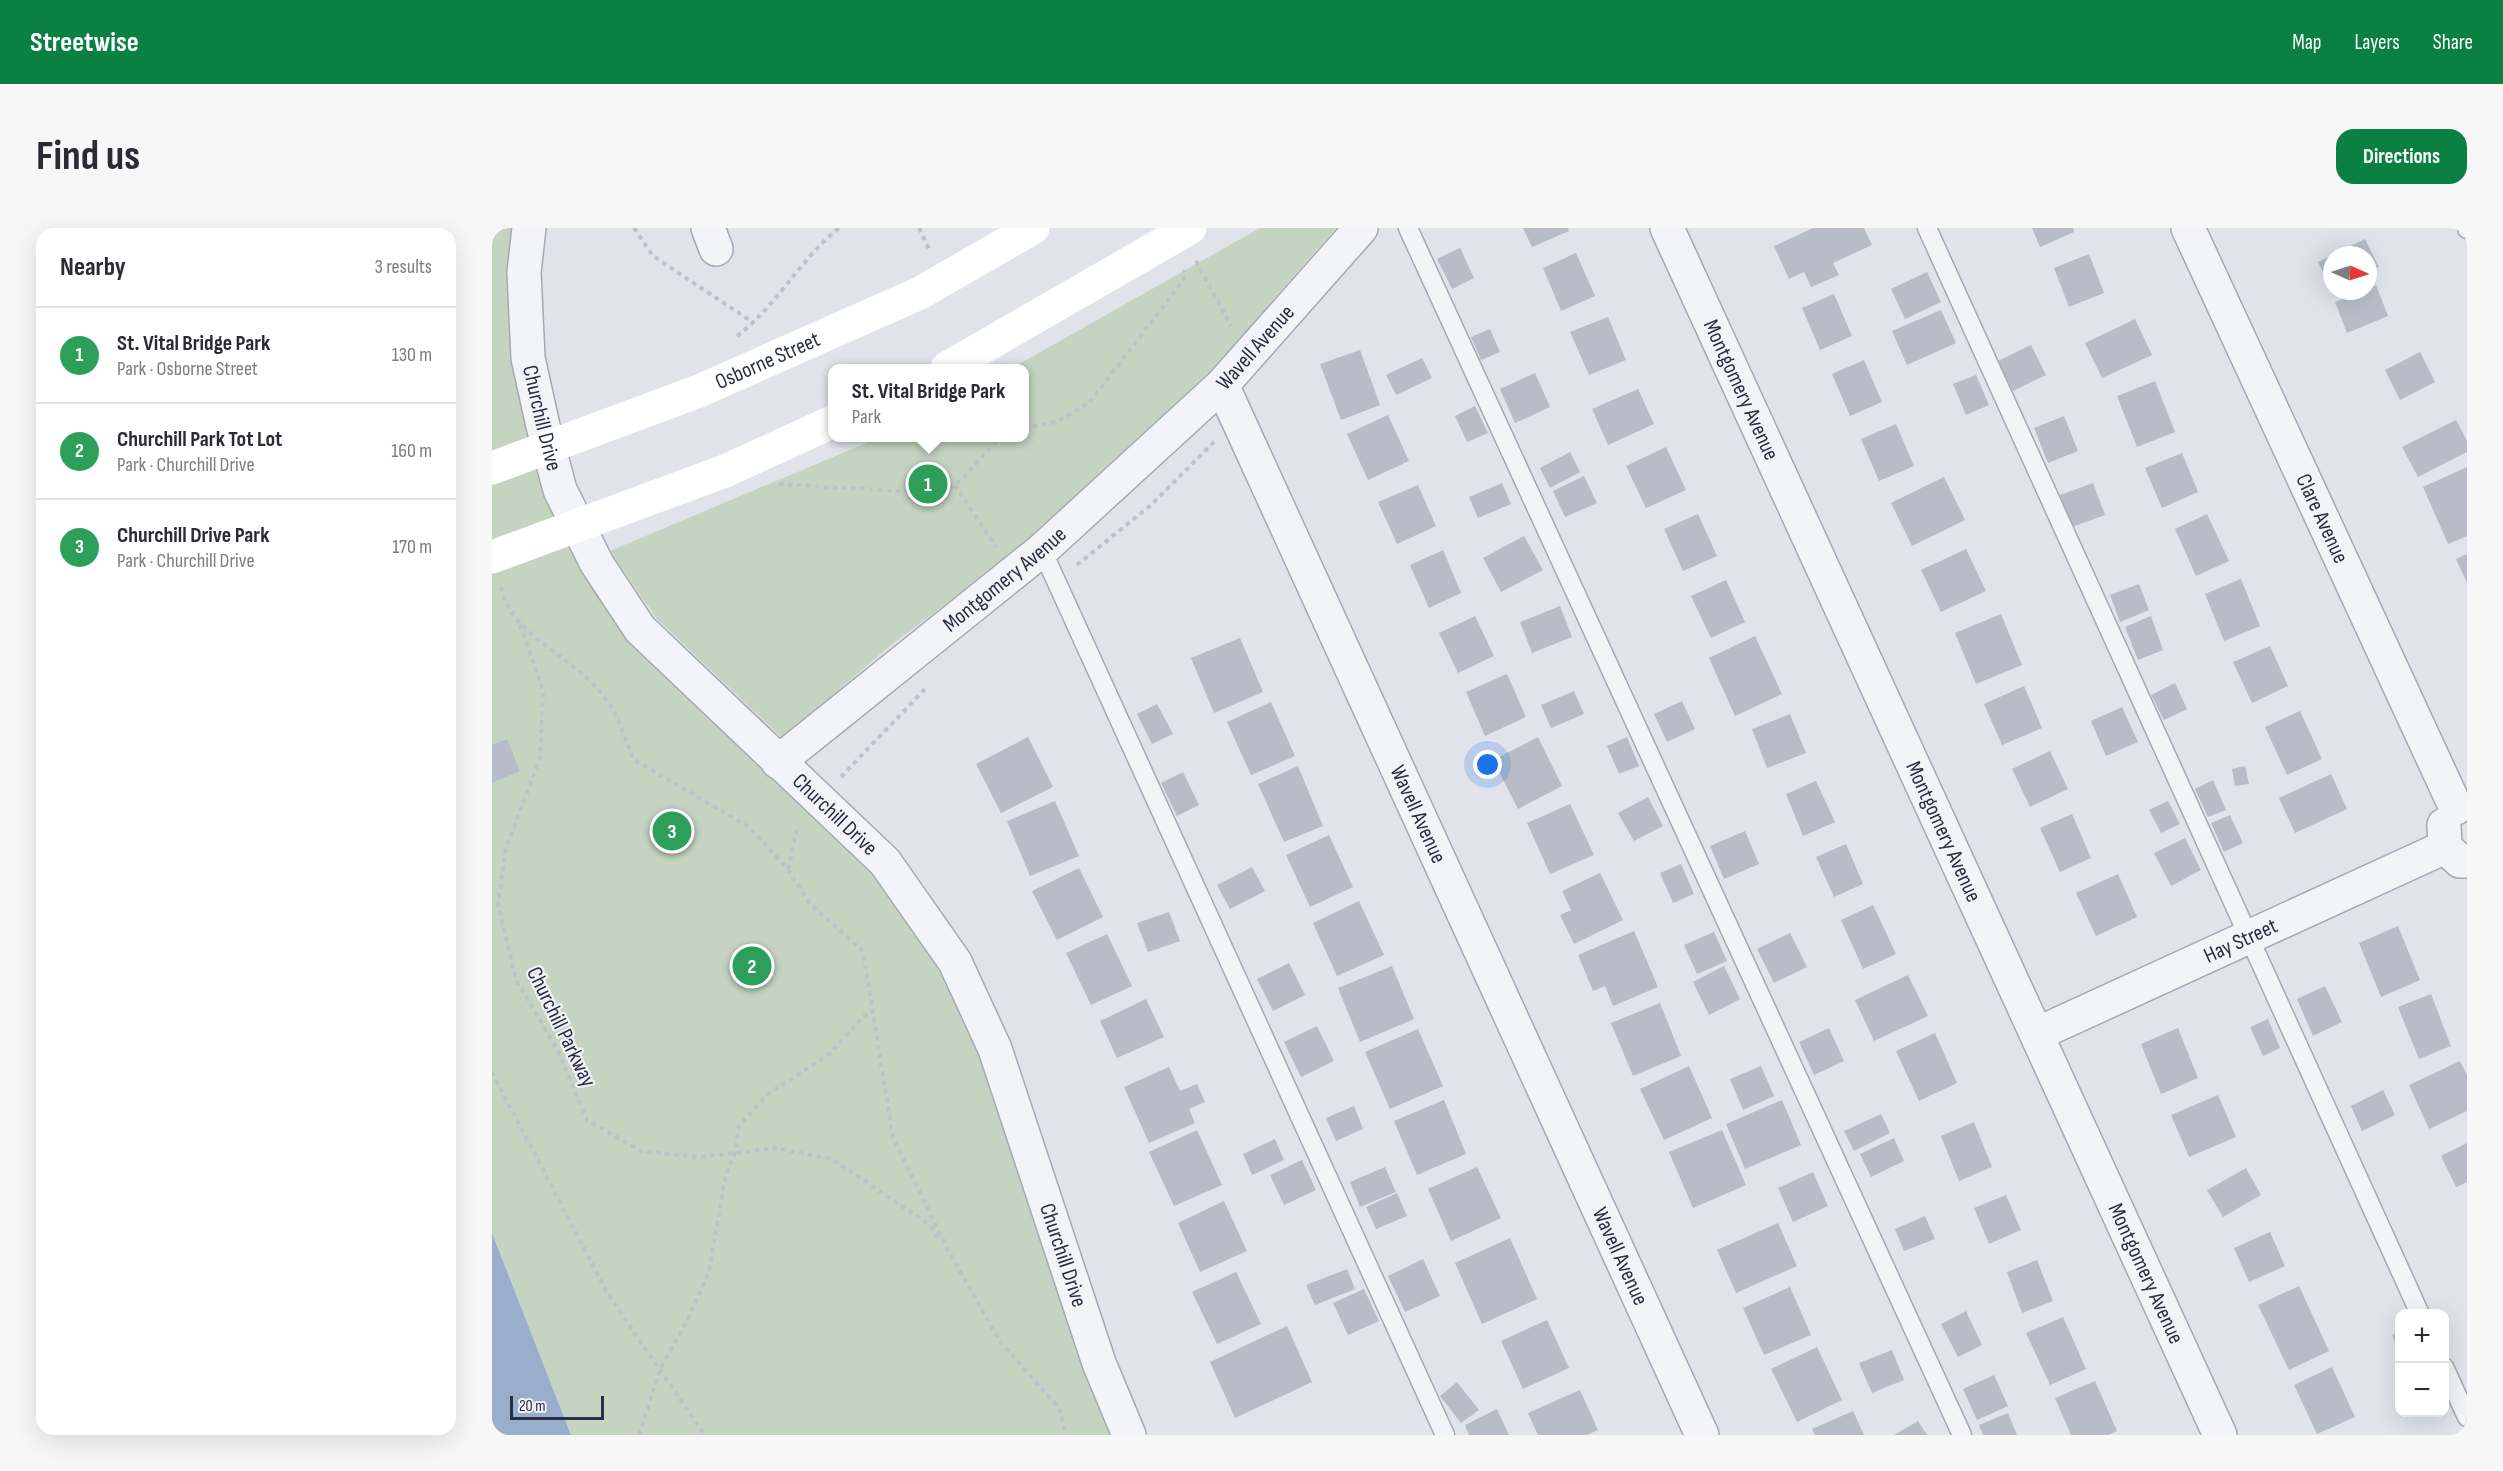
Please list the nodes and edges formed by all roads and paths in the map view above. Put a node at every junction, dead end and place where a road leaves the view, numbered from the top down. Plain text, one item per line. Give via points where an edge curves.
1 (529, 228) edge
2 (634, 228) edge
3 (839, 228) edge
4 (918, 228) edge
5 (1033, 228) edge
6 (1361, 228) edge
7 (1408, 228) edge
8 (1667, 228) edge
9 (1926, 228) edge
10 (2188, 228) edge
11 (1192, 242) edge
12 (929, 249) dead end
13 (1185, 264) dead end
14 (754, 324) junction
15 (728, 344) dead end
16 (1248, 357) junction
17 (956, 364) edge
18 (1222, 385) junction
19 (828, 424) edge
20 (1029, 427) edge
21 (995, 442) edge
22 (492, 468) edge
23 (768, 483) dead end
24 (955, 485) junction
25 (1042, 550) junction
26 (496, 571) edge
27 (1013, 573) junction
28 (519, 623) junction
29 (778, 762) junction
30 (2462, 808) edge
31 (2456, 854) edge
32 (2248, 937) junction
33 (872, 1009) junction
34 (2037, 1034) junction
35 (492, 1072) edge
36 (735, 1153) junction
37 (948, 1250) junction
38 (2418, 1309) edge
39 (660, 1369) junction
40 (2449, 1376) edge
41 (2467, 1417) edge
42 (639, 1435) edge
43 (705, 1435) edge
44 (1066, 1435) edge
45 (1129, 1435) edge
46 (1445, 1435) edge
47 (1702, 1435) edge
48 (1962, 1435) edge
49 (2220, 1435) edge

1 - 29 street, Churchill Drive via 524,272 528,358 560,490 597,564 640,629
2 - 14 path via 653,256
3 - 14 path via 821,242
4 - 12 path
5 - 22 main road, Osborne Street, bridge via 920,293 699,391
6 - 16 street, Wavell Avenue
7 - 48 lane
8 - 34 street, Montgomery Avenue
9 - 32 lane
10 - 30 street, Clare Avenue
11 - 16 path
11 - 17 main road
13 - 20 path via 1183,281 1089,403 1056,422
14 - 15 path
16 - 18 street, Wavell Avenue
18 - 25 street, Montgomery Avenue
18 - 47 street, Wavell Avenue
19 - 26 main road, bridge
21 - 24 path
23 - 24 path via 931,493
24 - 27 path
25 - 27 street, Montgomery Avenue
25 - 46 lane
26 - 28 path, Churchill Parkway via 504,603
27 - 29 street, Montgomery Avenue
28 - 33 path, Churchill Parkway via 598,688 618,718 633,759 749,827 788,869 810,904 863,951
28 - 36 path, Churchill Parkway via 543,690 540,759 506,847 498,904 516,980 557,1049 587,1120 641,1151 700,1157
29 - 45 street, Churchill Drive via 885,862 955,962 995,1049 1099,1363
30 - 31 street via 2444,825
31 - 32 street, Hay Street
32 - 34 street, Hay Street
32 - 38 lane
33 - 36 path via 827,1056 768,1094 739,1126
33 - 37 path, Churchill Parkway via 893,1138
34 - 49 street, Montgomery Avenue
35 - 39 path via 609,1296
36 - 37 path, Churchill Parkway via 774,1148 831,1159 930,1225
36 - 39 path via 725,1178 709,1272
37 - 44 path, Churchill Parkway via 999,1340 1059,1408
39 - 42 path
39 - 43 path
40 - 41 lane

